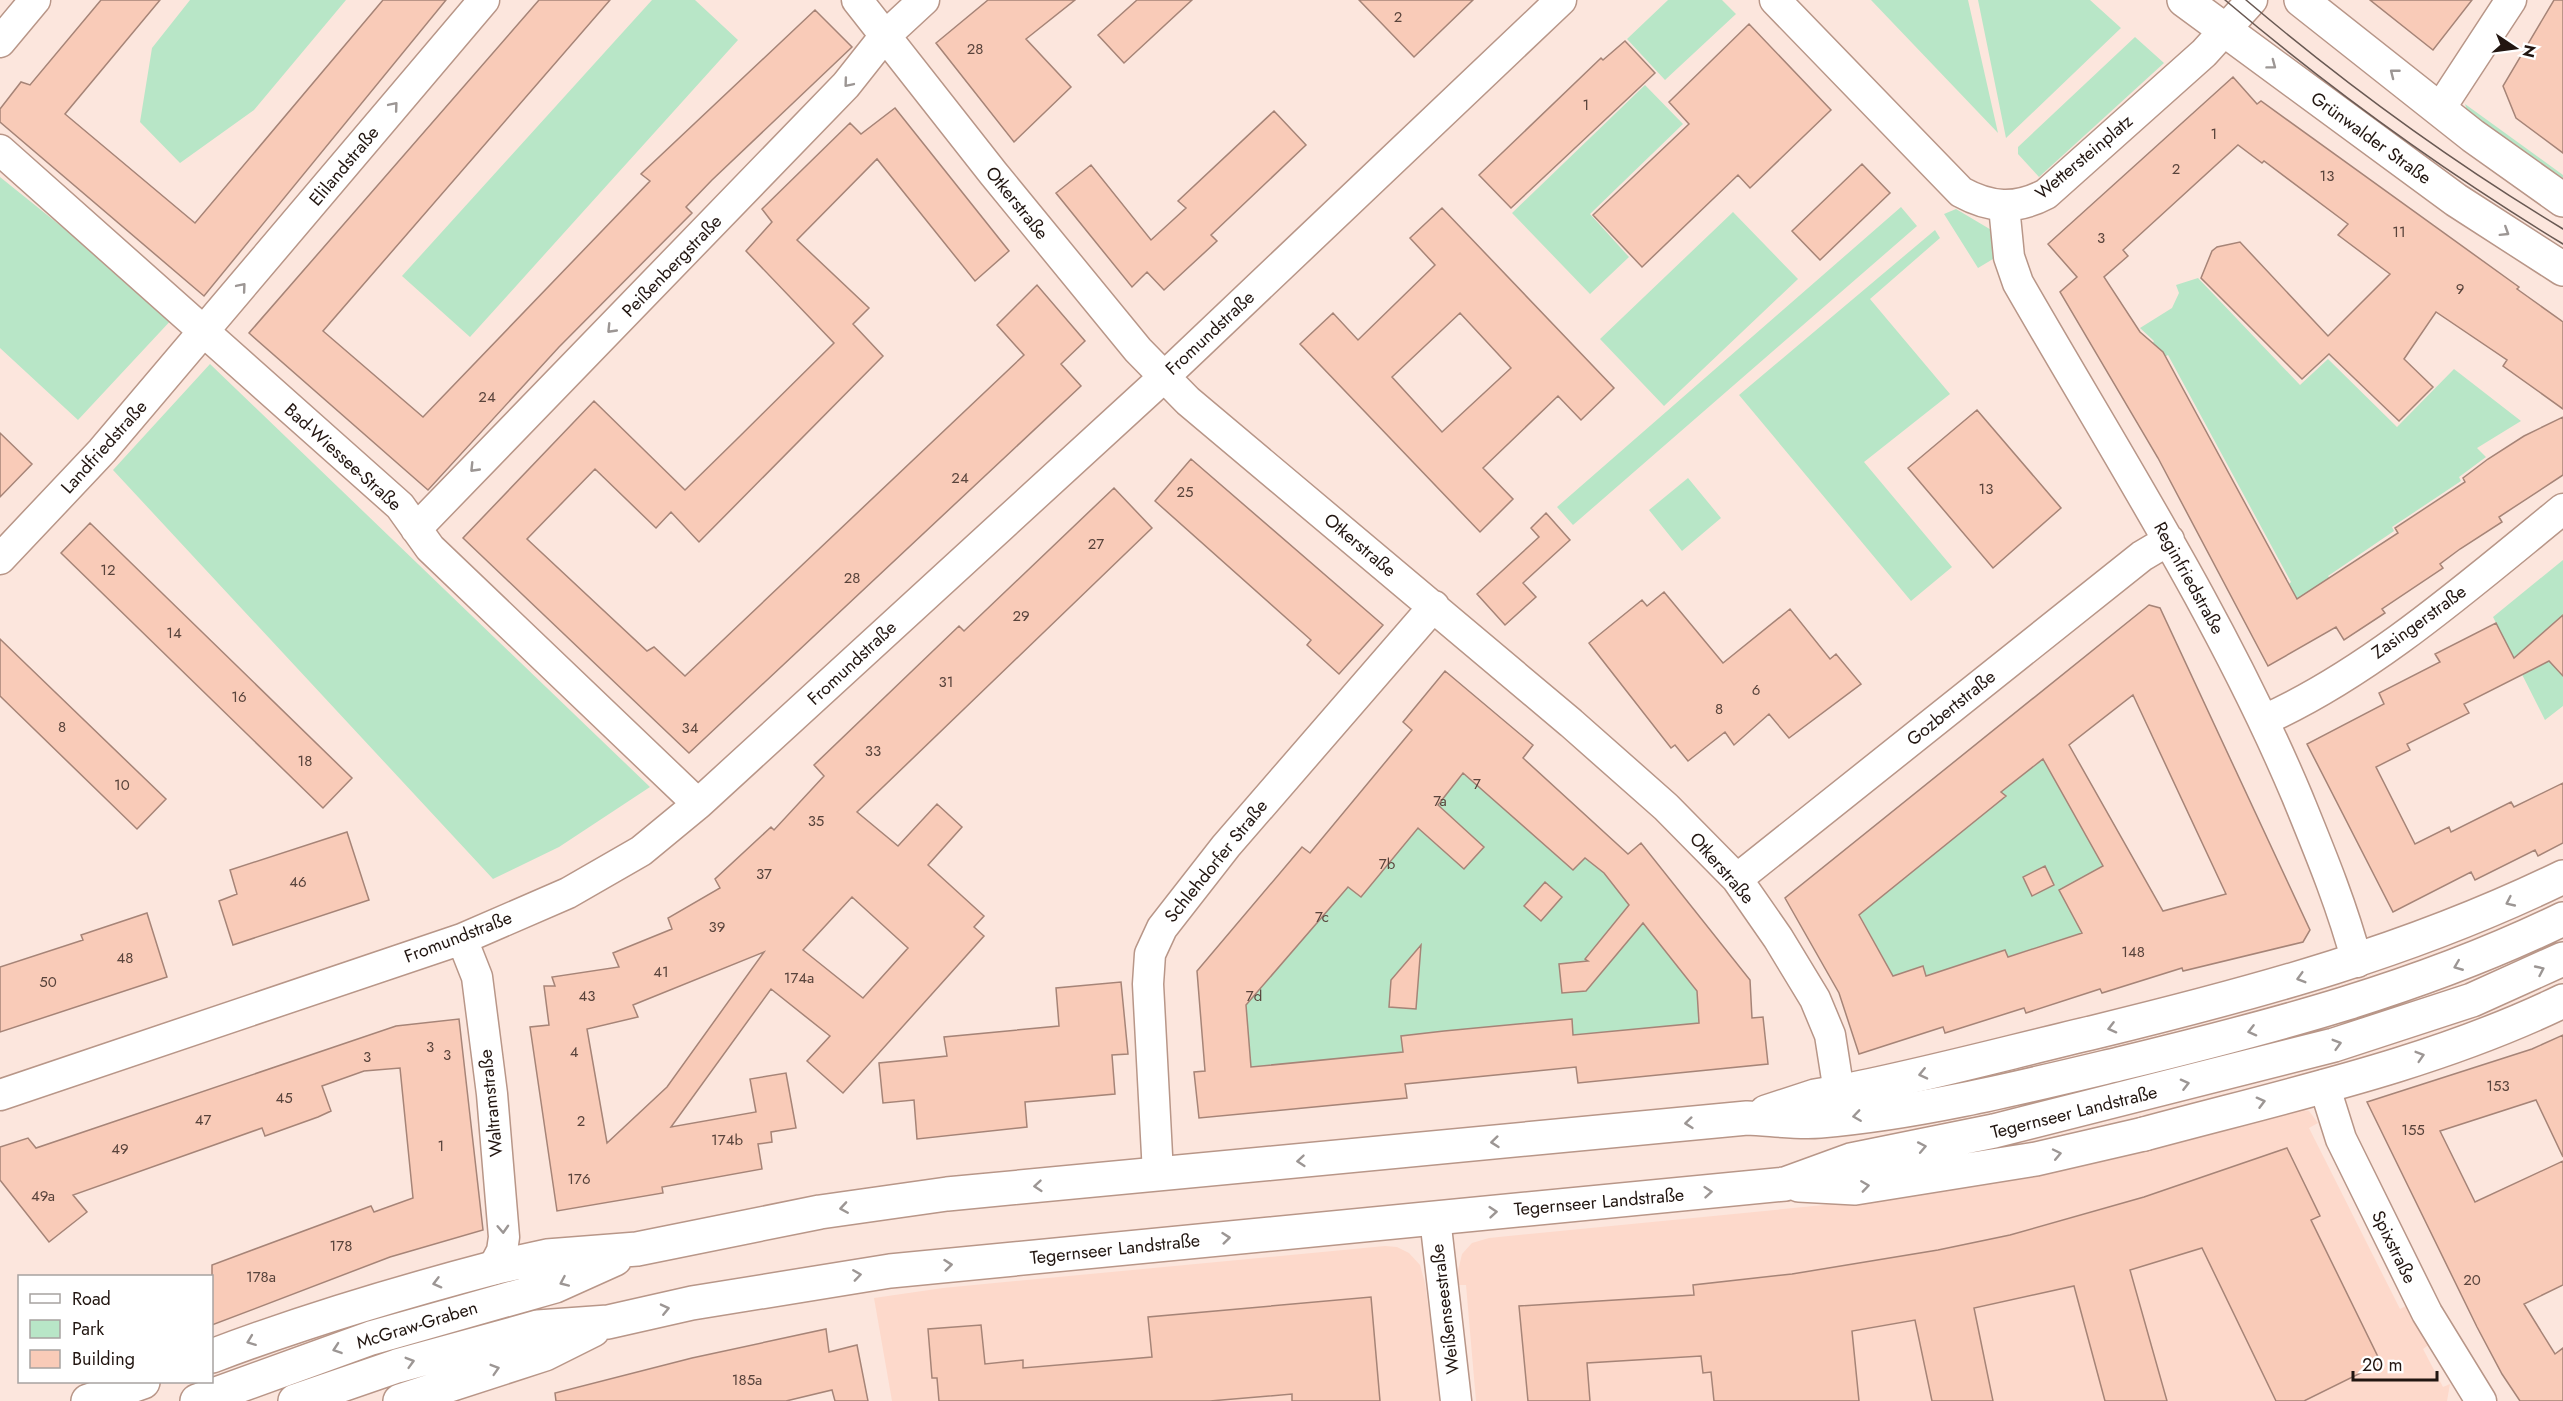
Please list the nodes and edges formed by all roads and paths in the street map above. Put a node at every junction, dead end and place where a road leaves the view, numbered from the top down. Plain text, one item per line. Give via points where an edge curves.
1 (35, 0) edge
2 (484, 0) edge
3 (857, 0) edge
4 (924, 0) edge
5 (1561, 0) edge
6 (1775, 0) edge
7 (2184, 0) edge
8 (2252, 0) edge
9 (2301, 0) edge
10 (2511, 0) edge
11 (2225, 30) junction
12 (884, 37) junction
13 (0, 42) edge
14 (2439, 110) junction
15 (0, 150) edge
16 (2563, 200) edge
17 (2004, 206) junction
18 (2563, 269) edge
19 (204, 332) junction
20 (1164, 377) junction
21 (2563, 509) edge
22 (416, 528) junction
23 (2169, 540) junction
24 (0, 559) edge
25 (1434, 606) junction
26 (2264, 720) junction
27 (698, 804) junction
28 (2563, 877) edge
29 (1737, 879) junction
30 (2563, 919) edge
31 (462, 939) junction
32 (2563, 959) edge
33 (2357, 962) junction
34 (2563, 1001) edge
35 (2324, 1085) junction
36 (1839, 1092) junction
37 (0, 1095) edge
38 (1747, 1118) junction
39 (1158, 1174) junction
40 (1785, 1184) junction
41 (1435, 1218) junction
42 (637, 1250) junction
43 (493, 1268) junction
44 (608, 1322) junction
45 (213, 1356) edge
46 (140, 1383) edge
47 (88, 1401) edge
48 (197, 1401) edge
49 (295, 1401) edge
50 (400, 1401) edge
51 (1456, 1401) edge
52 (2481, 1401) edge

1 - 13 street
19 -> 2 street, Elilandstraße
3 - 12 street, Otkerstraße
4 - 12 street, Peißenbergstraße
5 - 20 street, Fromundstraße
6 - 17 street, Wettersteinplatz via 1960,192 1978,201
7 - 11 main road, Grünwalder Straße
8 - 11 street, Wettersteinplatz
14 -> 9 main road
10 - 14 street
11 - 17 street, Wettersteinplatz via 2046,194 2024,204
11 -> 18 main road, Grünwalder Straße via 2456,200
12 - 20 street, Otkerstraße via 1066,263
12 -> 22 street, Peißenbergstraße via 846,85
14 - 16 main road
15 - 19 street, Bad-Wiessee-Straße
17 - 23 street, Reginfriedstraße via 2009,257 2018,283
19 - 22 street, Bad-Wiessee-Straße via 400,506
19 - 24 street, Landfriedstraße via 102,451
20 - 25 street, Otkerstraße
20 - 27 street, Fromundstraße
21 - 26 street, Zasingerstraße via 2377,653 2296,706
22 - 27 street, Bad-Wiessee-Straße via 430,548
23 - 26 street, Reginfriedstraße
23 - 29 street, Gozbertstraße via 2142,556
25 - 29 street, Otkerstraße via 1658,800
25 - 39 street, Schlehdorfer Straße via 1226,846 1162,928 1150,954 1148,984
26 - 33 street, Reginfriedstraße via 2311,830
27 - 31 street, Fromundstraße via 630,857 568,892
28 -> 33 main road via 2468,921
29 - 36 street, Otkerstraße via 1815,999 1830,1035
30 -> 38 main road, Tegernseer Landstraße via 2411,984 2270,1027 2146,1058 1923,1106 1819,1121
31 - 37 street, Fromundstraße
31 -> 43 street, Waltramstraße via 477,977 500,1189 504,1237
40 -> 32 main road, Tegernseer Landstraße via 1851,1160 2015,1126 2334,1045 2472,1000
33 -> 36 main road via 2213,1003
35 -> 34 main road via 2444,1049
40 -> 35 main road via 1855,1188 2036,1159
35 - 52 street, Spixstraße via 2341,1139 2427,1313
36 - 38 main road
38 -> 39 main road, Tegernseer Landstraße
39 -> 42 main road, Tegernseer Landstraße via 861,1205
41 -> 40 main road, Tegernseer Landstraße
44 -> 41 main road, Tegernseer Landstraße via 692,1303 890,1271
41 - 51 street, Weißenseestraße
42 - 43 main road via 547,1256
42 -> 48 main road, McGraw-Graben via 555,1286 370,1338
43 -> 45 main road via 352,1307
49 -> 44 main road, McGraw-Graben via 397,1366 527,1330
50 -> 44 main road via 544,1354
46 - 47 main road

